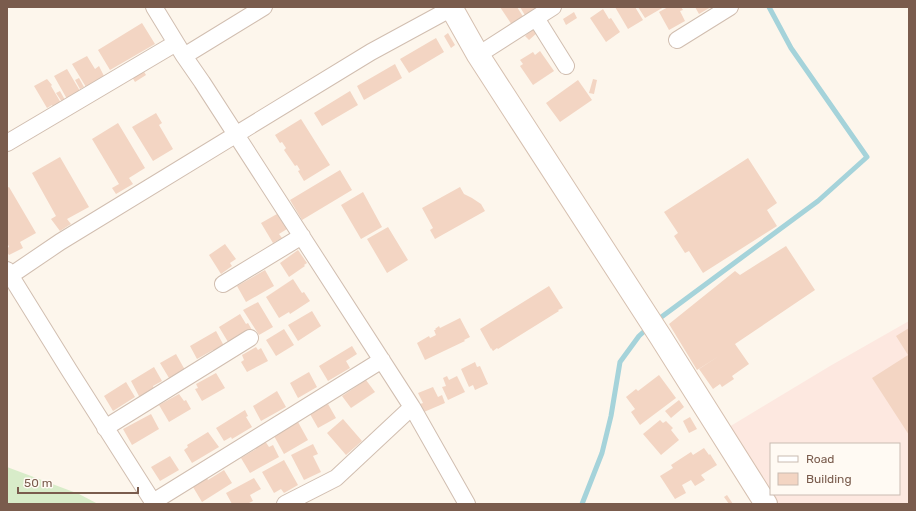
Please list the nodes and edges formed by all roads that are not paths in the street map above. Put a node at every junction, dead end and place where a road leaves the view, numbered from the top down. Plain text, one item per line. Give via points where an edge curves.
1 (154, 7) edge
2 (264, 7) edge
3 (553, 7) edge
4 (730, 7) edge
5 (452, 8) edge
6 (536, 18) junction
7 (677, 40) dead end
8 (180, 50) junction
9 (478, 55) junction
10 (566, 66) dead end
11 (236, 135) junction
12 (7, 143) edge
13 (302, 236) junction
14 (8, 275) edge
15 (223, 284) dead end
16 (250, 338) dead end
17 (382, 360) junction
18 (412, 407) junction
19 (105, 428) junction
20 (285, 504) edge
21 (467, 504) edge
22 (766, 504) edge

1 - 8 street
2 - 8 street
3 - 6 street
4 - 7 street
5 - 9 street
5 - 11 street via 371,52
6 - 9 street
6 - 10 street
8 - 11 street
8 - 12 street
9 - 22 street
11 - 13 street
11 - 14 street
13 - 15 street
13 - 17 street
14 - 19 street
16 - 19 street
17 - 18 street
17 - 19 street via 153,502
18 - 20 street via 336,478
18 - 21 street

